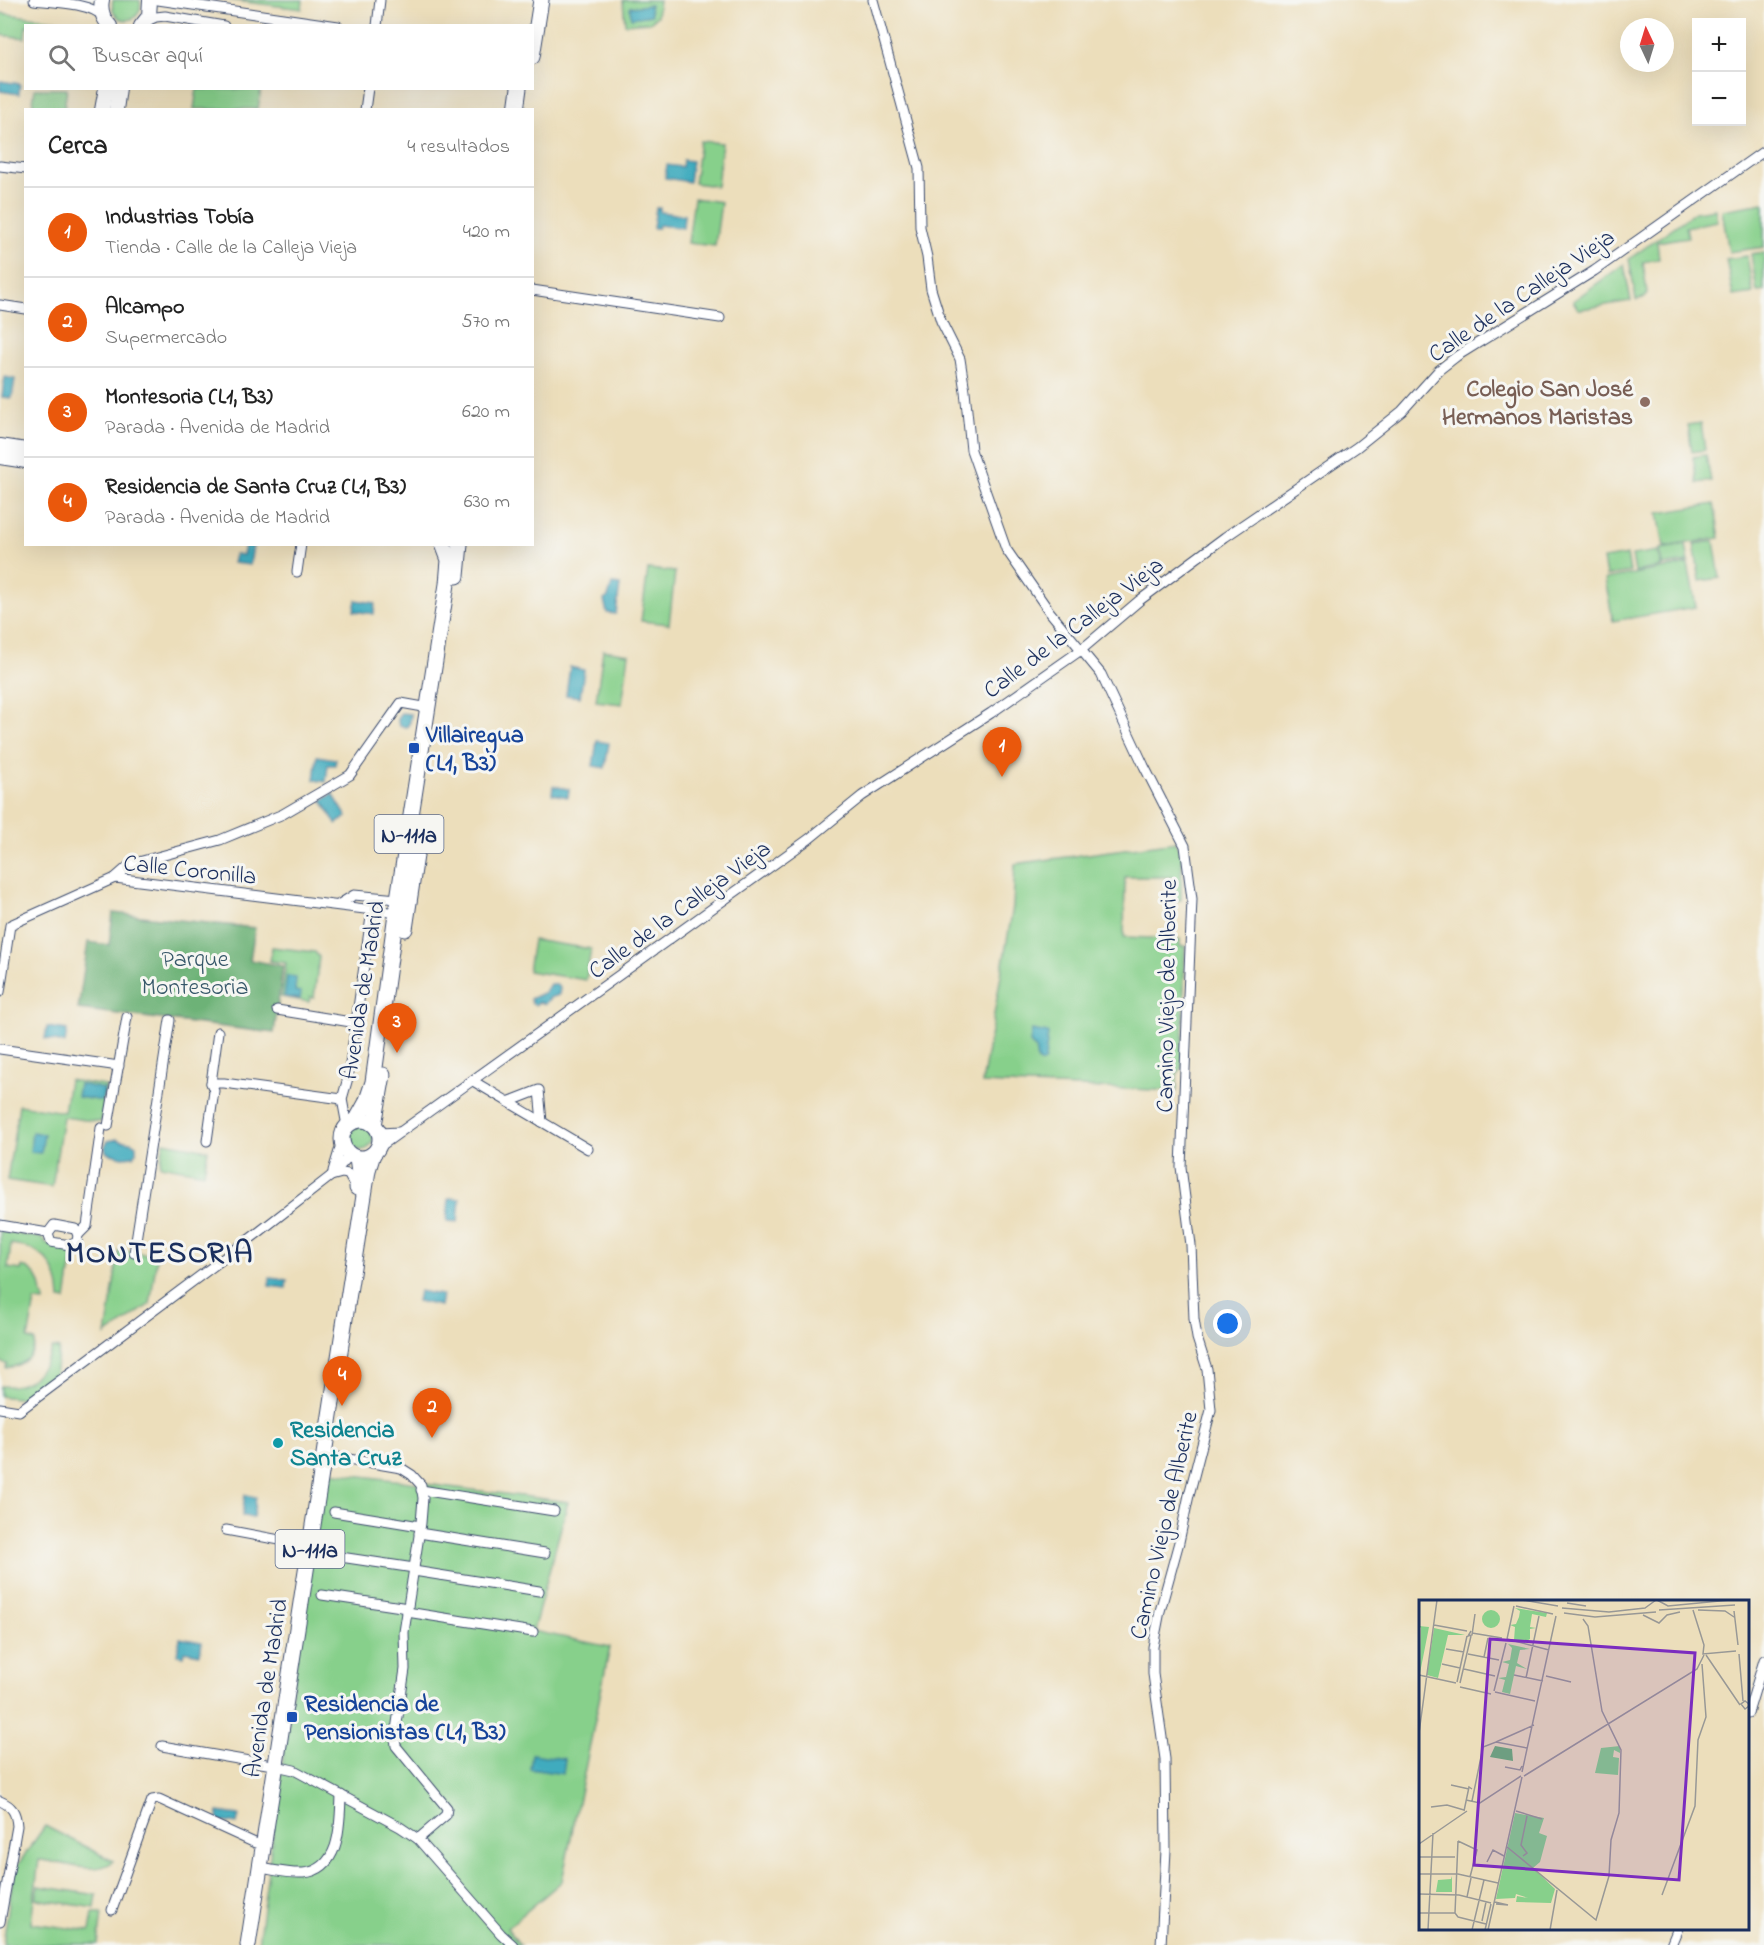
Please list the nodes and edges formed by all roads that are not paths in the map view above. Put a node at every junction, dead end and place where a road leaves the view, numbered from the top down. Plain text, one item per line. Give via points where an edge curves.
1 (34, 0) edge
2 (102, 0) edge
3 (150, 0) edge
4 (158, 0) edge
5 (380, 0) edge
6 (531, 0) edge
7 (541, 0) edge
8 (873, 0) edge
9 (108, 24) edge
10 (143, 24) edge
11 (212, 24) edge
12 (324, 24) edge
13 (377, 24) edge
14 (527, 24) edge
15 (534, 44) edge
16 (106, 90) edge
17 (118, 90) edge
18 (368, 90) edge
19 (519, 90) edge
20 (528, 90) edge
21 (102, 108) edge
22 (116, 108) edge
23 (365, 108) edge
24 (516, 108) edge
25 (525, 108) edge
26 (1764, 151) edge
27 (0, 166) edge
28 (24, 169) edge
29 (534, 290) edge
30 (0, 305) edge
31 (24, 309) edge
32 (720, 318) dead end
33 (0, 446) edge
34 (24, 450) edge
35 (0, 457) edge
36 (24, 461) edge
37 (301, 546) edge
38 (444, 546) edge
39 (460, 546) edge
40 (297, 572) dead end
41 (1081, 650) junction
42 (429, 708) junction
43 (116, 878) junction
44 (338, 905) junction
45 (398, 906) junction
46 (372, 910) junction
47 (0, 992) edge
48 (277, 1010) dead end
49 (127, 1017) dead end
50 (170, 1020) dead end
51 (357, 1023) junction
52 (218, 1032) dead end
53 (0, 1049) edge
54 (119, 1066) junction
55 (472, 1081) junction
56 (211, 1083) junction
57 (342, 1099) junction
58 (508, 1102) junction
59 (542, 1122) junction
60 (351, 1123) junction
61 (402, 1132) junction
62 (376, 1140) junction
63 (207, 1141) dead end
64 (342, 1141) junction
65 (588, 1149) dead end
66 (354, 1157) junction
67 (331, 1176) junction
68 (356, 1190) junction
69 (0, 1225) edge
70 (48, 1233) junction
71 (78, 1235) junction
72 (134, 1252) dead end
73 (0, 1408) edge
74 (324, 1455) junction
75 (422, 1490) junction
76 (554, 1511) dead end
77 (334, 1512) dead end
78 (226, 1530) dead end
79 (420, 1530) junction
80 (301, 1544) junction
81 (545, 1553) dead end
82 (327, 1555) dead end
83 (414, 1569) junction
84 (539, 1591) dead end
85 (322, 1595) dead end
86 (408, 1610) junction
87 (533, 1632) dead end
88 (1764, 1660) edge
89 (1749, 1710) edge
90 (162, 1746) dead end
91 (272, 1765) junction
92 (341, 1795) junction
93 (0, 1801) edge
94 (418, 1839) junction
95 (255, 1843) junction
96 (260, 1868) junction
97 (112, 1910) dead end
98 (0, 1922) edge
99 (1678, 1930) edge
100 (239, 1945) edge
101 (248, 1945) edge
102 (513, 1945) edge
103 (1161, 1945) edge
104 (1671, 1945) edge

1 - 9 street via 86,7 98,11
2 - 9 main road via 101,11
3 - 10 main road via 151,8
4 - 12 street
5 - 13 street
6 - 14 main road
7 - 15 main road
8 - 41 street, Camino Viejo de Alberite via 919,168 920,227 931,289 941,321 960,359 971,450 1006,549
10 - 11 street via 165,16
16 - 21 main road
17 - 22 main road
18 - 23 street
19 - 24 main road
20 - 25 main road
26 - 41 street, Calle de la Calleja Vieja via 1594,271 1457,356 1402,411 1357,447 1225,537
27 - 28 street
29 - 32 street
30 - 31 street
33 - 34 main road
35 - 36 main road
37 - 40 street
38 - 42 main road, Avenida de Madrid / N-111a via 449,566
39 - 62 main road, Avenida de Madrid / N-111a
41 - 55 street, Calle de la Calleja Vieja via 862,796 809,839
41 - 103 street, Camino Viejo de Alberite via 1101,674 1185,846 1192,899 1181,1167 1191,1245 1194,1319 1207,1369 1211,1410 1154,1647 1153,1674 1165,1760
42 - 43 street via 400,703 351,775 283,814 220,840 131,864
42 - 45 main road, Avenida de Madrid / N-111a
43 - 44 street, Calle Coronilla
43 - 47 street, Calle Coronilla via 10,924
44 - 45 street, Calle Coronilla via 354,895
44 - 46 street, Calle Coronilla
45 - 46 street, Calle Coronilla
45 - 60 main road, Avenida de Madrid / N-111a via 373,1082 366,1103
46 - 51 street
48 - 51 street
49 - 54 street
50 - 72 street
51 - 57 street
52 - 56 street
53 - 54 street
54 - 71 street via 87,1226
55 - 58 street
55 - 61 street, Calle de la Calleja Vieja
56 - 57 street
56 - 63 street via 214,1091
57 - 60 street
58 - 59 street
58 - 59 street via 539,1090
59 - 65 street
60 - 62 main road via 362,1120
60 - 64 main road, N-111a
61 - 62 street
61 - 62 street
62 - 66 main road via 362,1159
62 - 74 main road, Avenida de Madrid / N-111a via 368,1170
64 - 66 main road
64 - 67 street
66 - 67 street
66 - 68 main road, Avenida de Madrid / N-111a via 358,1173
67 - 68 street via 348,1174
67 - 73 street via 19,1411
68 - 80 main road, Avenida de Madrid / N-111a
69 - 70 street
70 - 71 street via 54,1225 75,1229
70 - 71 street via 51,1242 70,1245 77,1242
74 - 75 street via 401,1468 412,1475
74 - 91 main road, Avenida de Madrid / N-111a
75 - 76 street
75 - 79 street
77 - 79 street
78 - 80 street
79 - 81 street
79 - 83 street
80 - 91 main road, Avenida de Madrid / N-111a
82 - 83 street
83 - 84 street
83 - 86 street
85 - 86 street
86 - 87 street
86 - 94 street via 396,1746 447,1808 446,1815
88 - 89 street
90 - 91 street
91 - 92 street via 294,1770
91 - 95 main road, Avenida de Madrid / N-111a
91 - 96 main road, Avenida de Madrid / N-111a
92 - 94 street
92 - 96 street via 336,1846 326,1862 304,1873
93 - 98 street via 16,1814 17,1826
94 - 102 street
95 - 97 street via 159,1799 152,1800
95 - 100 main road, Avenida de Madrid / N-111a
96 - 101 main road, Avenida de Madrid / N-111a
99 - 104 street

